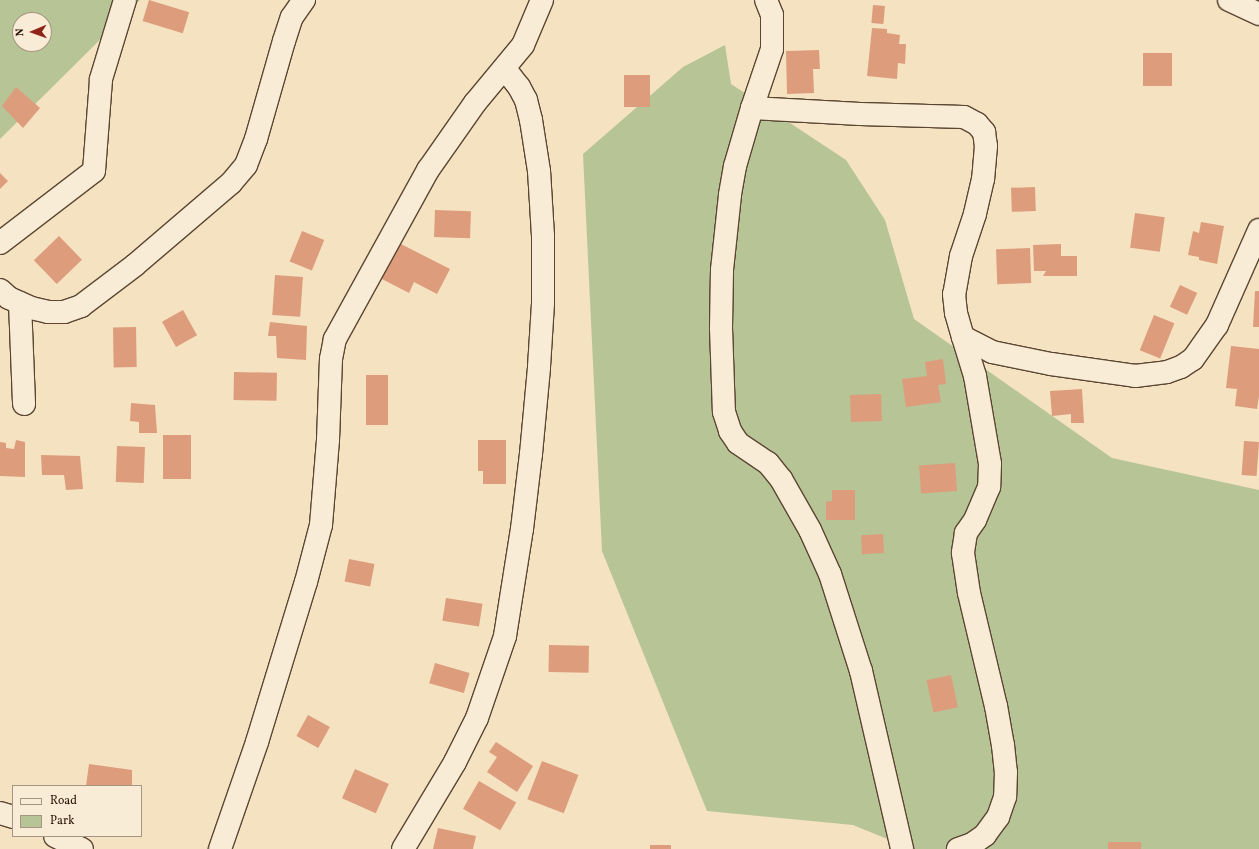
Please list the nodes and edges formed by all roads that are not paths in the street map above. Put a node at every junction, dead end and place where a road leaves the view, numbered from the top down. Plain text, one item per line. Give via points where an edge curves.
1 (126, 0) edge
2 (304, 0) edge
3 (542, 0) edge
4 (766, 0) edge
5 (1228, 0) edge
6 (1259, 14) edge
7 (504, 69) junction
8 (752, 108) junction
9 (1259, 230) edge
10 (0, 243) edge
11 (0, 290) edge
12 (20, 303) junction
13 (963, 337) junction
14 (24, 404) dead end
15 (0, 813) edge
16 (12, 818) edge
17 (57, 837) edge
18 (82, 849) edge
19 (220, 849) edge
20 (403, 849) edge
21 (902, 849) edge
22 (958, 849) edge

1 - 10 street via 101,79 94,171
2 - 12 street via 292,17 246,165 231,183 81,306 64,312 48,312
3 - 7 street via 523,45
4 - 8 street via 772,15 772,49
5 - 6 street
7 - 19 street via 475,103 428,170 335,339 331,360 321,525 257,742
7 - 20 street via 526,100 531,120 540,171 543,236 543,303 539,367 523,521 505,636 477,718 455,762
8 - 13 street via 964,117 977,124 984,132 985,162 975,214 959,262 954,294
8 - 21 street via 735,166 722,270 724,412 730,431 738,442 768,463 781,479 810,530 830,574 860,671
9 - 13 street via 1216,325 1193,359 1181,367 1167,372 1136,376 1051,364 992,352
11 - 12 street
12 - 14 street
13 - 22 street via 975,376 990,464 989,487 975,520 966,533 964,565 996,706 1006,772 1006,797 996,821 985,836
15 - 16 street
17 - 18 street

